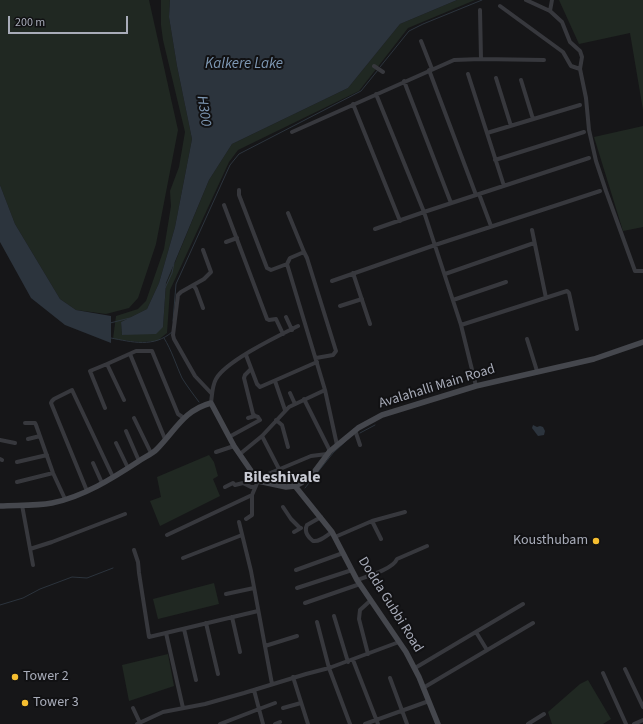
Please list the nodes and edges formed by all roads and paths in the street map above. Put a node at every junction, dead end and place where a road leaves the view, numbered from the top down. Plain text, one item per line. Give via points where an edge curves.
1 (526, 0) edge
2 (552, 0) edge
3 (500, 6) dead end
4 (480, 10) dead end
5 (550, 11) junction
6 (421, 41) dead end
7 (481, 59) junction
8 (544, 60) dead end
9 (431, 69) junction
10 (580, 69) junction
11 (468, 74) dead end
12 (496, 78) dead end
13 (520, 80) dead end
14 (404, 81) junction
15 (376, 94) junction
16 (353, 104) junction
17 (580, 105) dead end
18 (533, 119) junction
19 (511, 126) junction
20 (292, 132) dead end
21 (584, 132) dead end
22 (487, 133) junction
23 (589, 158) dead end
24 (496, 160) junction
25 (504, 186) junction
26 (239, 190) dead end
27 (600, 191) dead end
28 (477, 195) junction
29 (451, 203) junction
30 (224, 204) dead end
31 (424, 212) junction
32 (288, 214) dead end
33 (400, 221) junction
34 (491, 226) junction
35 (375, 229) dead end
36 (532, 230) dead end
37 (236, 238) junction
38 (226, 242) dead end
39 (534, 243) junction
40 (435, 244) junction
41 (203, 250) dead end
42 (304, 252) junction
43 (287, 264) junction
44 (643, 271) edge
45 (353, 273) junction
46 (445, 274) junction
47 (332, 281) dead end
48 (506, 282) dead end
49 (193, 285) junction
50 (546, 298) junction
51 (362, 299) junction
52 (453, 300) junction
53 (340, 306) dead end
54 (203, 308) dead end
55 (286, 317) dead end
56 (370, 324) dead end
57 (461, 325) junction
58 (298, 326) dead end
59 (577, 329) dead end
60 (292, 330) junction
61 (283, 334) junction
62 (527, 339) dead end
63 (643, 342) edge
64 (130, 354) junction
65 (246, 355) junction
66 (316, 360) junction
67 (107, 364) junction
68 (251, 369) junction
69 (537, 371) junction
70 (275, 381) junction
71 (476, 386) junction
72 (326, 390) junction
73 (290, 393) dead end
74 (212, 394) junction
75 (304, 399) junction
76 (124, 400) dead end
77 (211, 403) junction
78 (295, 404) junction
79 (105, 408) dead end
80 (285, 410) junction
81 (255, 416) junction
82 (134, 418) dead end
83 (184, 418) junction
84 (248, 418) dead end
85 (276, 420) junction
86 (25, 423) dead end
87 (355, 430) junction
88 (126, 431) dead end
89 (40, 436) junction
90 (262, 436) junction
91 (229, 437) junction
92 (28, 439) dead end
93 (166, 439) junction
94 (0, 440) edge
95 (15, 443) dead end
96 (116, 443) dead end
97 (337, 445) junction
98 (360, 445) dead end
99 (234, 446) junction
100 (288, 446) dead end
101 (216, 452) dead end
102 (329, 452) junction
103 (151, 453) junction
104 (240, 454) junction
105 (47, 455) junction
106 (139, 461) junction
107 (17, 462) dead end
108 (93, 463) dead end
109 (128, 468) junction
110 (279, 469) junction
111 (53, 473) junction
112 (113, 477) junction
113 (257, 480) junction
114 (17, 482) dead end
115 (102, 483) junction
116 (295, 486) junction
117 (225, 487) dead end
118 (255, 487) junction
119 (86, 491) junction
120 (252, 495) junction
121 (65, 499) junction
122 (22, 505) junction
123 (0, 506) edge
124 (283, 507) dead end
125 (405, 512) dead end
126 (125, 514) dead end
127 (321, 517) junction
128 (246, 519) dead end
129 (372, 521) junction
130 (238, 522) dead end
131 (306, 527) junction
132 (300, 528) junction
133 (294, 532) dead end
134 (167, 535) dead end
135 (242, 535) junction
136 (333, 535) junction
137 (381, 539) dead end
138 (427, 546) dead end
139 (30, 548) junction
140 (134, 550) dead end
141 (343, 553) junction
142 (183, 558) dead end
143 (33, 565) dead end
144 (296, 570) dead end
145 (352, 570) junction
146 (359, 582) junction
147 (254, 588) junction
148 (297, 588) dead end
149 (226, 594) dead end
150 (371, 600) junction
151 (305, 603) dead end
152 (523, 604) dead end
153 (258, 611) junction
154 (334, 616) dead end
155 (232, 617) junction
156 (317, 622) dead end
157 (206, 623) junction
158 (533, 624) dead end
159 (184, 629) junction
160 (476, 632) junction
161 (166, 633) junction
162 (297, 636) dead end
163 (399, 642) junction
164 (264, 646) junction
165 (487, 650) junction
166 (240, 652) dead end
167 (368, 654) junction
168 (350, 661) junction
169 (329, 668) junction
170 (415, 668) junction
171 (625, 669) dead end
172 (603, 673) dead end
173 (218, 674) dead end
174 (293, 678) junction
175 (390, 678) dead end
176 (196, 680) dead end
177 (272, 684) junction
178 (423, 688) junction
179 (254, 690) junction
180 (429, 701) junction
181 (275, 703) dead end
182 (301, 703) junction
183 (643, 707) edge
184 (133, 708) dead end
185 (183, 708) junction
186 (283, 708) dead end
187 (259, 709) junction
188 (402, 711) junction
189 (544, 714) dead end
190 (535, 720) junction
191 (377, 722) edge
192 (642, 722) edge
193 (138, 724) edge
194 (220, 724) edge
195 (263, 724) edge
196 (307, 724) edge
197 (350, 724) edge
198 (364, 724) edge
199 (407, 724) edge
200 (438, 724) edge
201 (528, 724) edge
202 (538, 724) edge
203 (626, 724) edge
204 (634, 724) edge

1 - 5 street
2 - 5 street
3 - 10 street via 563,52 571,66
4 - 7 street
5 - 10 street via 562,22 570,42 580,51
6 - 9 street
7 - 8 street
7 - 9 street via 460,59
9 - 14 street
9 - 28 street
10 - 44 street via 596,161 635,271
11 - 22 street
12 - 19 street
13 - 18 street
14 - 15 street
14 - 29 street
15 - 16 street
15 - 31 street
16 - 20 street
16 - 33 street
17 - 18 street
18 - 19 street
19 - 22 street
21 - 24 street
22 - 24 street
23 - 25 street
24 - 25 street
25 - 28 street
26 - 43 street via 267,268 272,270
27 - 34 street
28 - 29 street
28 - 34 street
29 - 31 street
30 - 37 street
31 - 33 street
31 - 40 street
32 - 42 street
33 - 35 street
34 - 40 street
36 - 39 street
37 - 38 street
37 - 61 street via 267,319 276,319
39 - 46 street
39 - 50 street
40 - 45 street
40 - 46 street
41 - 49 street via 211,272
42 - 43 street via 290,258
42 - 66 street via 336,351
43 - 66 street
45 - 47 street
45 - 51 street
46 - 52 street
48 - 52 street
49 - 54 street
49 - 74 street via 178,294 174,336 195,376
50 - 57 street
50 - 59 street via 568,291
51 - 53 street
51 - 56 street
52 - 57 street
55 - 60 street
57 - 71 street
58 - 60 street
60 - 61 street
61 - 65 street
62 - 69 street
63 - 69 main road, Avalahalli Main Road via 594,359
64 - 67 street
64 - 83 street via 136,351 152,351 178,414
64 - 93 street
65 - 68 street
65 - 74 street via 218,375
66 - 70 street
66 - 72 street
67 - 76 street
67 - 79 street via 90,371
68 - 70 street via 259,387
68 - 81 street via 244,378
69 - 71 main road, Avalahalli Main Road
70 - 80 street
71 - 87 main road, Avalahalli Main Road via 382,415
72 - 75 street
72 - 97 street
73 - 78 street
74 - 77 street
75 - 78 street
75 - 102 street
77 - 83 main road
77 - 91 main road
78 - 80 street
80 - 85 street
81 - 84 street
81 - 91 street via 260,418 258,421
82 - 103 street
83 - 93 main road
85 - 90 street
85 - 100 street via 282,424
86 - 89 street via 36,424
87 - 97 main road, Avalahalli Main Road
87 - 98 street
88 - 106 street
89 - 92 street
89 - 105 street
90 - 104 street
90 - 110 street
91 - 99 main road
93 - 103 main road
94 - 95 street
96 - 109 street
97 - 102 main road, Avalahalli Main Road
99 - 101 street
99 - 104 main road
102 - 110 street via 311,456
102 - 116 main road, Avalahalli Main Road via 312,475
103 - 106 main road
104 - 113 main road
105 - 107 street
105 - 111 street
106 - 109 main road
108 - 115 street
109 - 112 main road
110 - 113 street
111 - 114 street
111 - 121 street
112 - 115 main road
112 - 119 street via 72,390 54,399 52,404
113 - 116 main road via 286,487
113 - 118 street
115 - 119 main road
116 - 127 main road, Dodda Gubbi Road
117 - 118 street via 233,483 243,483
118 - 120 street
119 - 121 main road
120 - 128 street via 252,515
120 - 134 street
121 - 122 main road via 46,504
122 - 123 main road
122 - 139 street
124 - 132 street
125 - 129 street
126 - 139 street
127 - 131 street
127 - 136 main road, Dodda Gubbi Road
129 - 136 street
129 - 137 street
130 - 135 street
131 - 132 street
131 - 136 street via 313,541 320,541
132 - 133 street
135 - 142 street
135 - 147 street
136 - 141 main road, Dodda Gubbi Road
138 - 146 street via 397,559 396,564
139 - 143 street
140 - 161 street via 139,567 149,637
141 - 144 street
141 - 145 main road, Dodda Gubbi Road
145 - 146 main road, Dodda Gubbi Road
145 - 148 street
146 - 150 main road, Dodda Gubbi Road
146 - 151 street
147 - 149 street
147 - 153 street
150 - 163 main road, Dodda Gubbi Road
150 - 167 street via 360,610 358,619
152 - 160 street
153 - 155 street
153 - 164 street
154 - 168 street
155 - 157 street
155 - 166 street
156 - 169 street
157 - 159 street
157 - 173 street
158 - 165 street
159 - 161 street
159 - 176 street
160 - 165 street
160 - 170 street
161 - 185 street
162 - 164 street
163 - 167 street
163 - 170 main road, Dodda Gubbi Road
164 - 177 street
165 - 178 street
167 - 168 street
168 - 169 street
168 - 191 street
169 - 174 street
169 - 197 street
170 - 178 main road, Dodda Gubbi Road
171 - 183 street
172 - 203 street
174 - 177 street
174 - 182 street
175 - 188 street
177 - 179 street
178 - 180 main road, Dodda Gubbi Road
179 - 185 street
179 - 187 street
180 - 188 street
180 - 200 main road, Dodda Gubbi Road
181 - 187 street
182 - 186 street
182 - 196 street
184 - 193 street
185 - 193 street via 163,712
187 - 194 street
187 - 195 street
188 - 191 street
188 - 199 street
189 - 190 street
190 - 201 street
190 - 202 street
191 - 198 street
192 - 204 street

